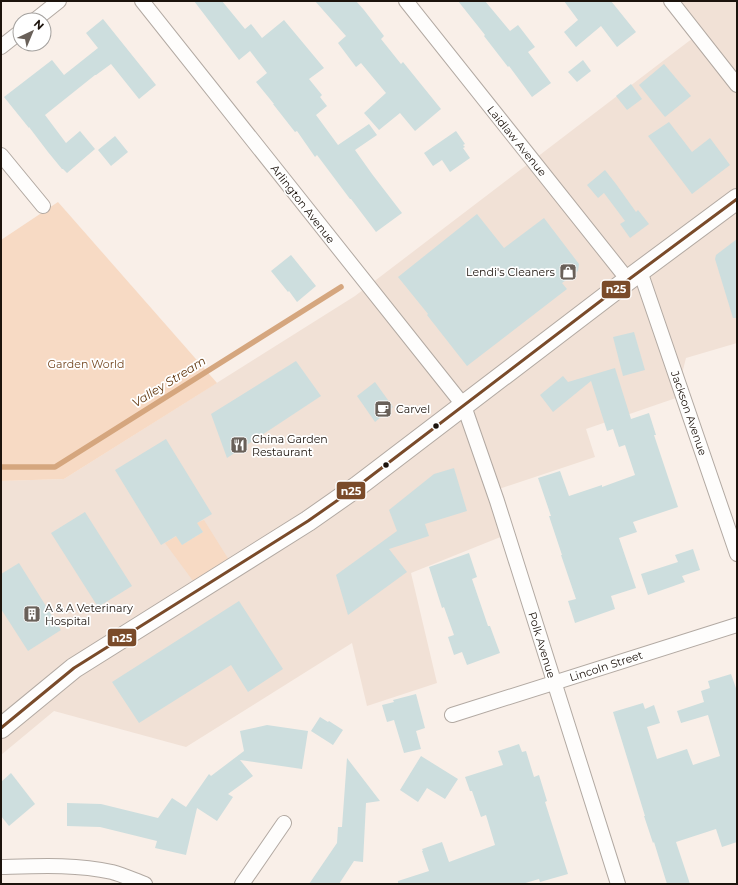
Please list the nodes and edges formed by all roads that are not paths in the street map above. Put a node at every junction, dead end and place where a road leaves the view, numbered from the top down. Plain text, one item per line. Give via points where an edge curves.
1 (59, 1) edge
2 (142, 1) edge
3 (406, 1) edge
4 (671, 1) edge
5 (46, 12) edge
6 (12, 38) edge
7 (1, 47) edge
8 (737, 85) edge
9 (1, 155) edge
10 (737, 199) edge
11 (43, 206) dead end
12 (634, 276) junction
13 (464, 406) junction
14 (737, 554) edge
15 (737, 625) edge
16 (554, 683) junction
17 (452, 715) dead end
18 (1, 728) edge
19 (284, 823) dead end
20 (1, 868) edge
21 (145, 884) edge
22 (242, 884) edge
23 (618, 884) edge

1 - 5 street
2 - 13 street, Arlington Avenue
3 - 12 street, Laidlaw Avenue
4 - 8 street
6 - 7 street
9 - 11 street
10 - 12 main road
12 - 13 main road
12 - 14 street, Jackson Avenue
13 - 16 street, Polk Avenue
13 - 18 main road via 308,521 74,668
15 - 16 street, Lincoln Street
16 - 17 street, Lincoln Street
16 - 23 street, Polk Avenue
19 - 22 street
20 - 21 street via 50,865 75,867 113,872

